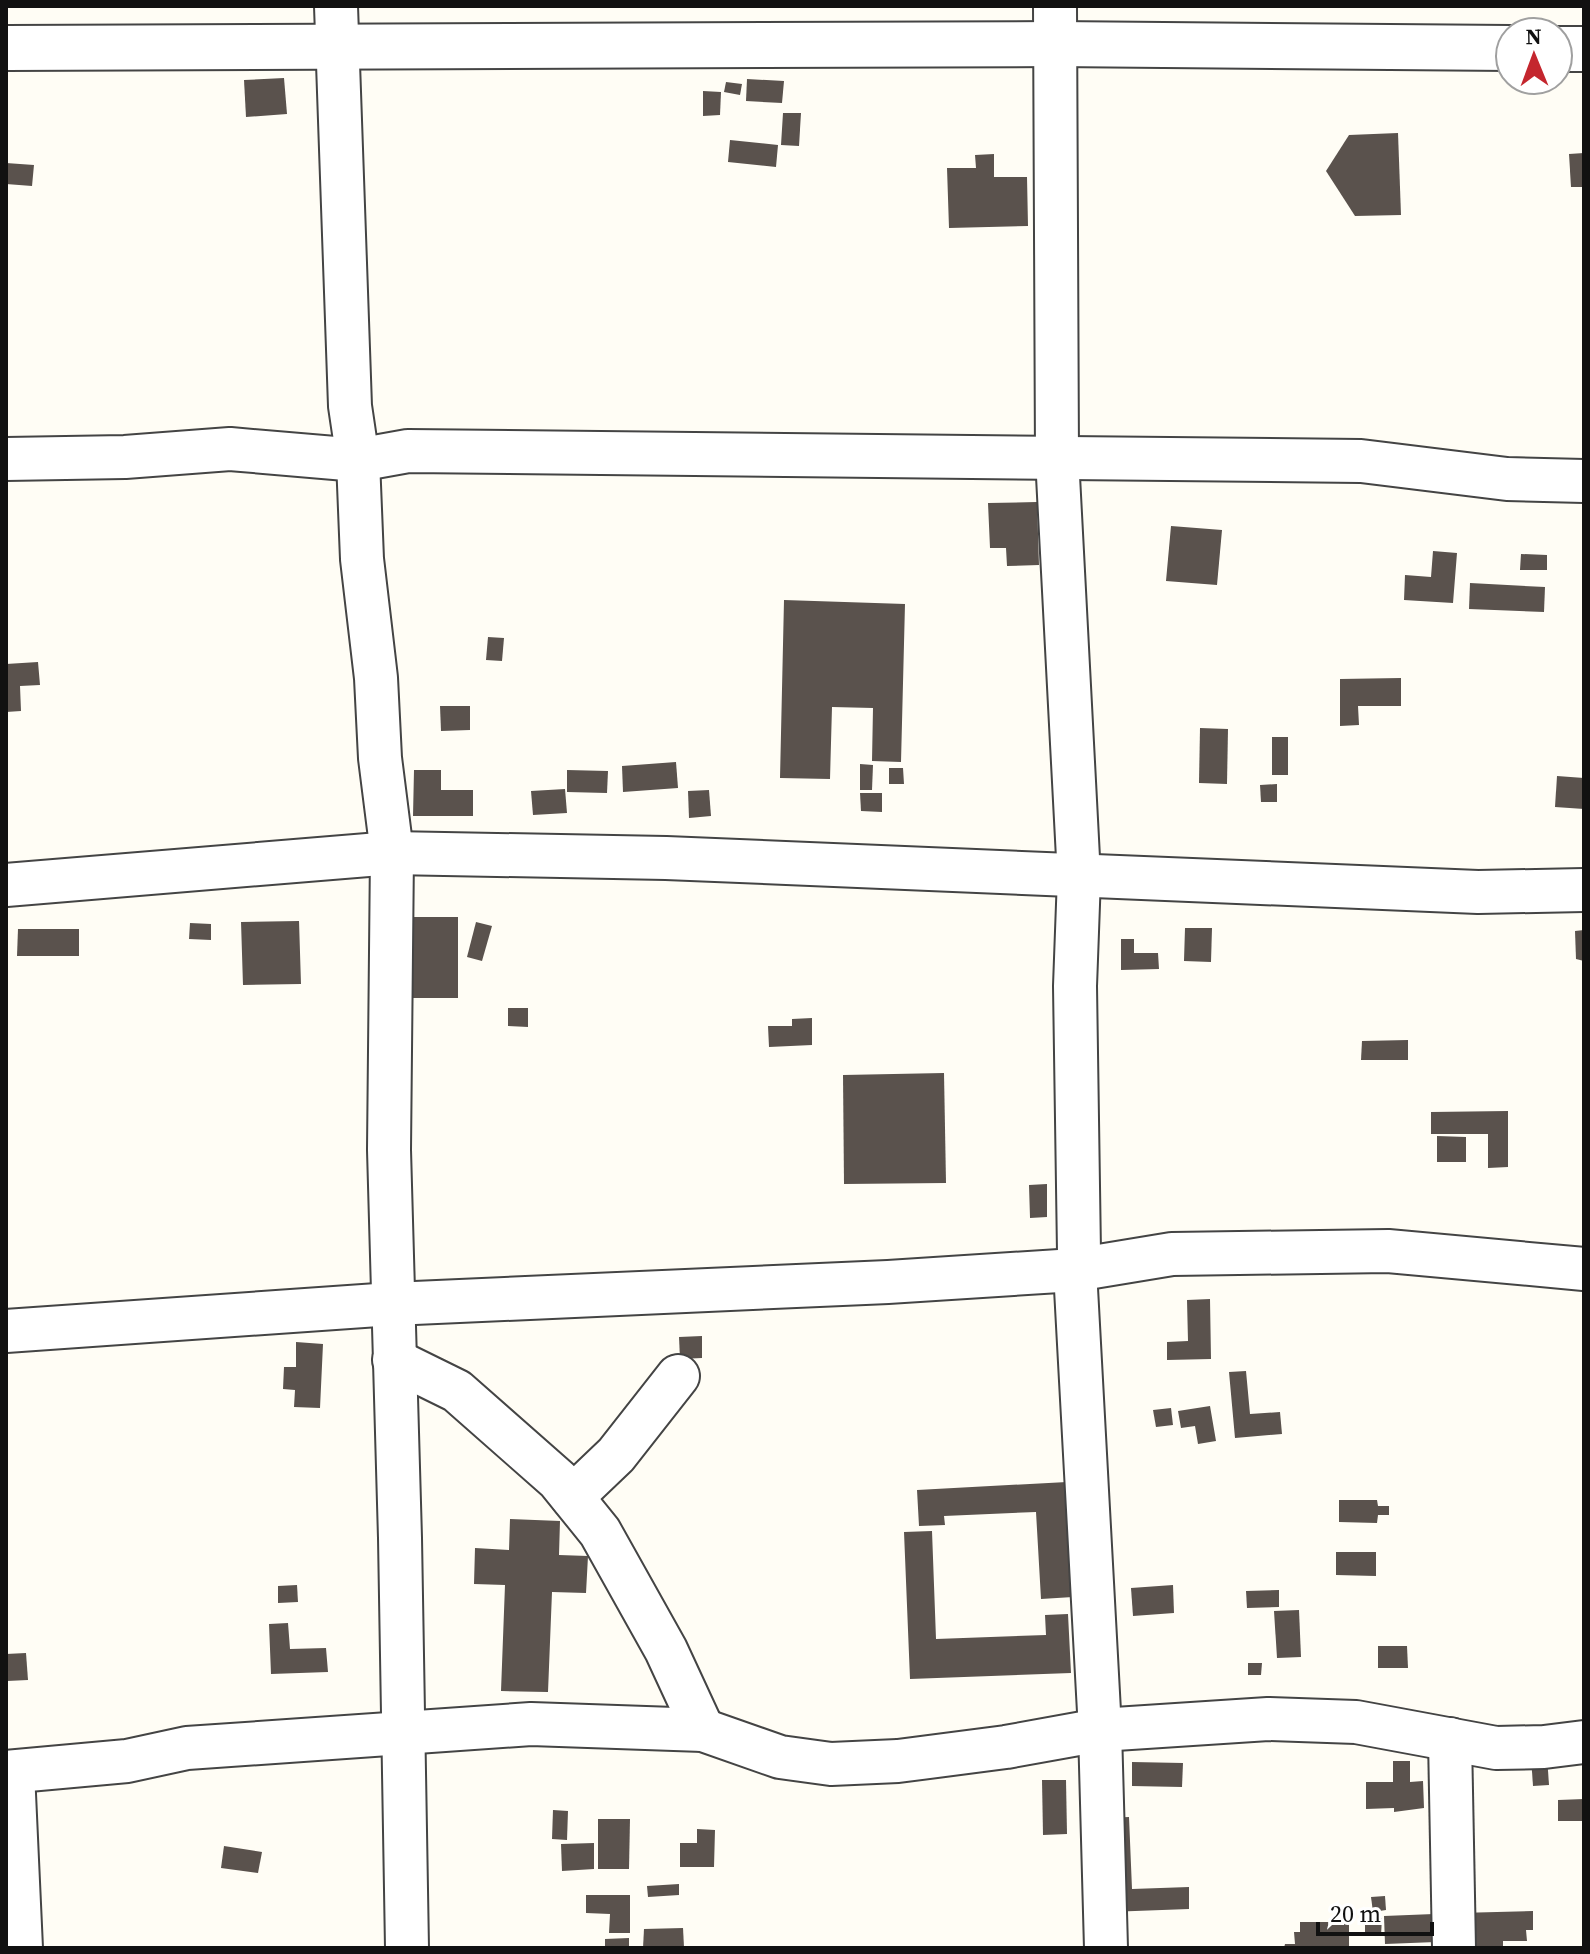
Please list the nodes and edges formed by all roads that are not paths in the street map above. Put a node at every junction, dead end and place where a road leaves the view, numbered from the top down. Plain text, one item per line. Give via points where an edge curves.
1 (1055, 25) edge
2 (338, 26) edge
3 (1494, 47) edge
4 (6, 48) edge
5 (1057, 457) junction
6 (6, 459) edge
7 (358, 460) junction
8 (1584, 481) edge
9 (392, 853) junction
10 (1079, 877) junction
11 (6, 885) edge
12 (1584, 890) edge
13 (1584, 1269) edge
14 (1075, 1270) junction
15 (392, 1304) junction
16 (6, 1331) edge
17 (394, 1360) junction
18 (678, 1376) dead end
19 (572, 1497) junction
20 (703, 1730) junction
21 (1100, 1730) junction
22 (404, 1732) junction
23 (1450, 1739) junction
24 (1584, 1742) edge
25 (9, 1772) edge
26 (21, 1948) edge
27 (407, 1948) edge
28 (1106, 1948) edge
29 (1454, 1948) edge

1 - 2 street via 624,48
1 - 3 street
1 - 5 street
2 - 4 street
2 - 7 street via 350,406
5 - 7 street via 408,451
5 - 8 street via 1361,461 1507,479
5 - 10 street
6 - 7 street via 230,449
7 - 9 street via 362,559
9 - 10 street via 666,858
9 - 11 street
9 - 15 street
10 - 12 street via 1478,892
10 - 14 street
13 - 14 street via 1388,1251 1172,1254
14 - 15 street
14 - 21 street
15 - 16 street
15 - 17 street
17 - 19 street via 457,1391
17 - 22 street
18 - 19 street via 616,1455
19 - 20 street via 632,1587
20 - 21 street via 780,1757 831,1764 898,1761
20 - 22 street via 531,1724
21 - 23 street via 1268,1719 1356,1722
21 - 28 street
22 - 25 street via 187,1748 127,1761
22 - 27 street
23 - 24 street via 1496,1748
23 - 29 street
25 - 26 street

